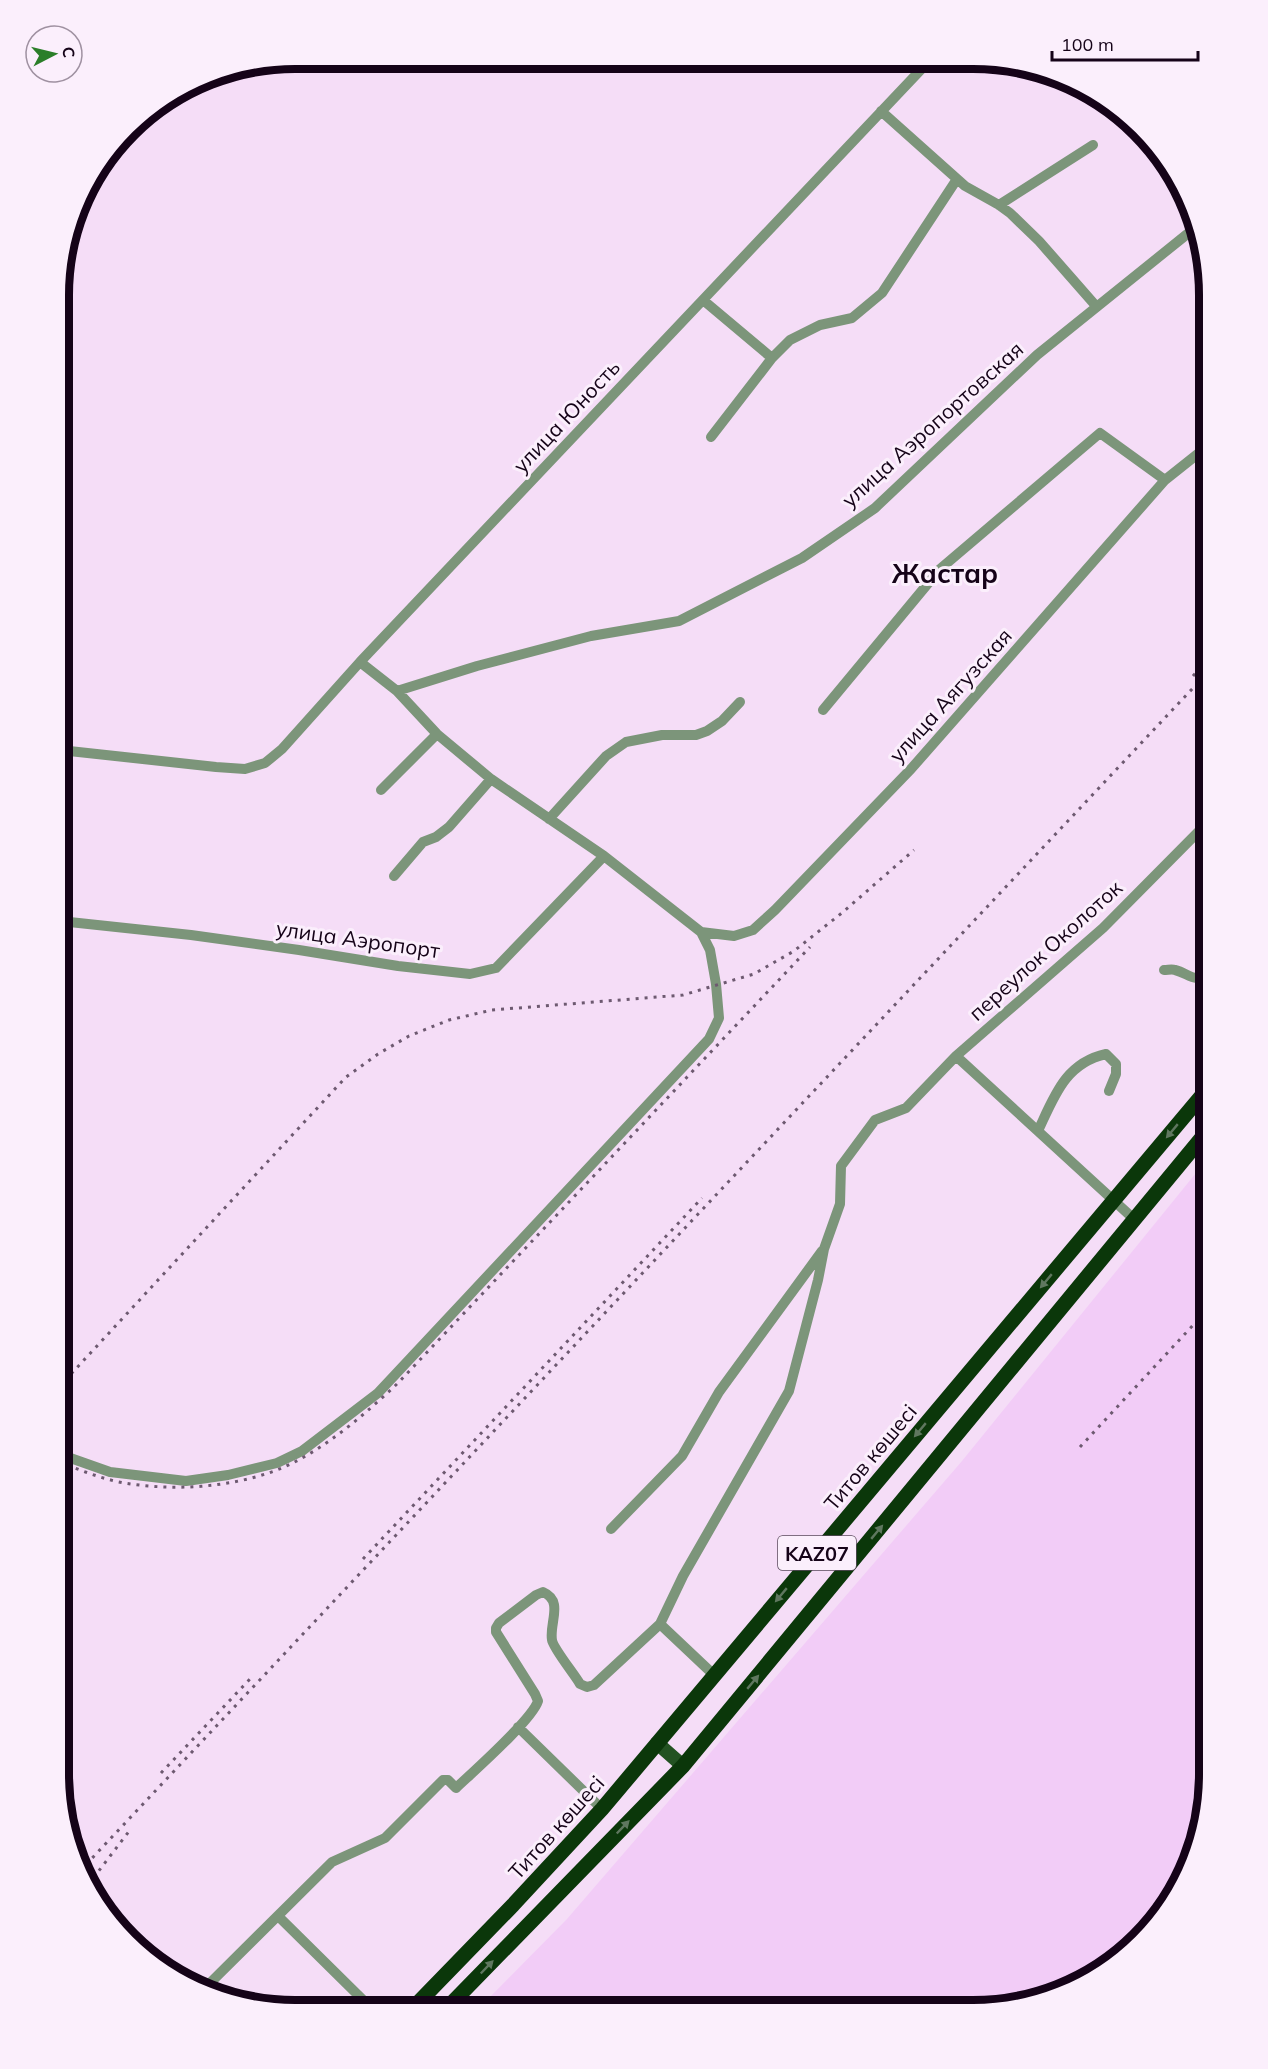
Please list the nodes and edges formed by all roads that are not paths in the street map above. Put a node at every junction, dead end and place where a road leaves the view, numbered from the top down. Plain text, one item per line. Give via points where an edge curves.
1 (921, 69) edge
2 (881, 111) junction
3 (1093, 145) dead end
4 (957, 179) junction
5 (999, 205) junction
6 (1190, 232) edge
7 (703, 300) junction
8 (1096, 306) junction
9 (772, 358) junction
10 (711, 437) dead end
11 (1199, 454) edge
12 (1165, 480) junction
13 (360, 662) junction
14 (397, 691) junction
15 (740, 702) dead end
16 (823, 711) dead end
17 (437, 734) junction
18 (69, 751) edge
19 (491, 779) junction
20 (381, 790) dead end
21 (549, 819) junction
22 (1199, 831) edge
23 (604, 856) junction
24 (394, 876) dead end
25 (69, 922) edge
26 (701, 932) junction
27 (1164, 970) dead end
28 (1199, 978) edge
29 (956, 1056) junction
30 (1109, 1091) dead end
31 (1199, 1099) edge
32 (1038, 1131) junction
33 (1199, 1141) edge
34 (1114, 1201) junction
35 (1136, 1220) junction
36 (824, 1249) junction
37 (69, 1458) edge
38 (611, 1529) dead end
39 (660, 1624) junction
40 (714, 1675) junction
41 (518, 1727) junction
42 (657, 1743) junction
43 (683, 1766) junction
44 (602, 1809) junction
45 (278, 1916) junction
46 (210, 1983) edge
47 (358, 1995) junction
48 (353, 2000) edge
49 (363, 2000) edge
50 (421, 2000) edge
51 (455, 2000) edge

1 - 2 street, улица Юность
2 - 4 street
2 - 7 street, улица Юность
3 - 5 street
4 - 5 street
4 - 9 street via 882,293 852,318 820,326 790,340
5 - 8 street via 1040,241
6 - 8 street, улица Аэропортовская
7 - 9 street
7 - 13 street, улица Юность
8 - 14 street, улица Аэропортовская via 1037,355 875,508 802,558 679,621 591,636
9 - 10 street
11 - 12 street, улица Аягузская
12 - 16 street via 1100,433 940,568
12 - 26 street, улица Аягузская via 910,769 775,910 753,930 734,936
13 - 14 street
13 - 18 street, улица Юность via 265,763 245,769
14 - 17 street
15 - 21 street via 722,721 696,735 652,736 626,742 606,756
17 - 19 street
17 - 20 street
19 - 21 street
19 - 24 street via 449,827 423,842
21 - 23 street
22 - 29 street, переулок Околоток via 1103,928
23 - 25 street, улица Аэропорт via 496,968 470,974
23 - 26 street
26 - 37 street via 710,950 719,1018 709,1039 378,1393 302,1451 277,1463 228,1475 186,1481 139,1477
27 - 28 street
29 - 32 street
29 - 36 street, переулок Околоток via 906,1108 875,1120 841,1166 840,1203
30 - 32 street via 1116,1064 1106,1054 1095,1056 1066,1078
31 -> 34 highway, Титов көшесі / KAZ07
32 - 34 street
33 - 35 highway, KAZ07
34 - 35 street
34 -> 40 highway, Титов көшесі / KAZ07
43 -> 35 highway, KAZ07
36 - 38 street via 719,1392 682,1456
36 - 39 street via 789,1391 683,1576
39 - 40 street
39 - 41 street via 594,1685 587,1687 580,1684 552,1641 555,1606 549,1595 536,1595 496,1628 538,1701
40 - 42 highway, Титов көшесі / KAZ07
41 - 44 street
41 - 45 street via 456,1788 443,1780 385,1839 332,1863
42 - 43 main road
42 - 44 highway, Титов көшесі / KAZ07
51 -> 43 highway, KAZ07
44 - 50 highway, Титов көшесі / KAZ07
45 - 46 street
45 - 47 street
47 - 48 street
47 - 49 street

